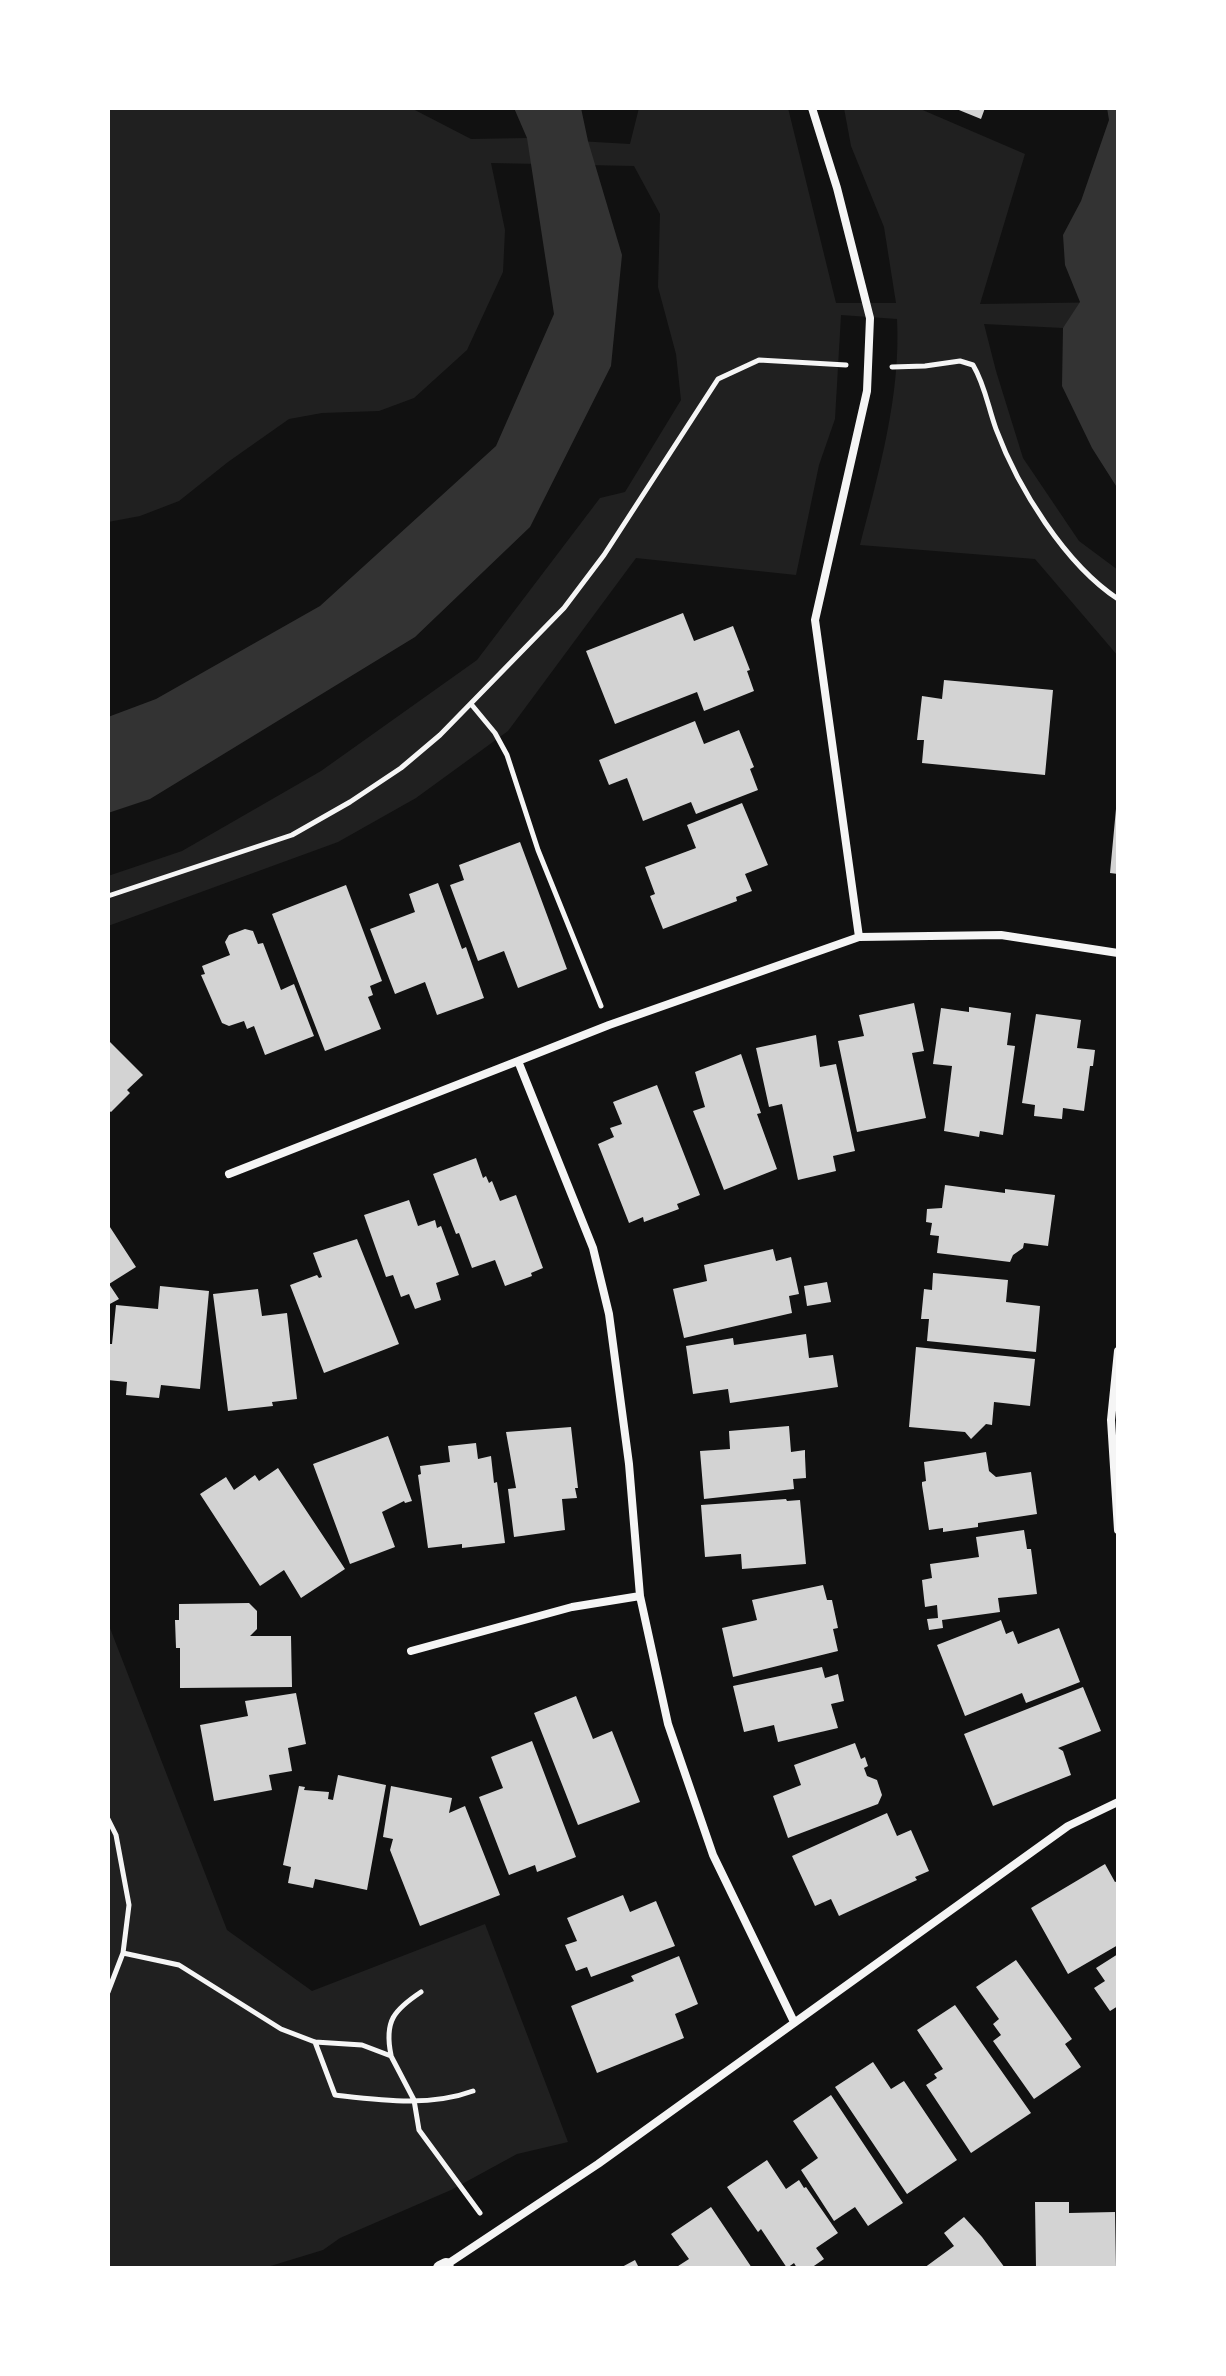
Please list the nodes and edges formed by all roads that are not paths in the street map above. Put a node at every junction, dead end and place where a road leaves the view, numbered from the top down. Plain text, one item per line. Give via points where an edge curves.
1 (812, 108) edge
2 (859, 937) junction
3 (1118, 953) edge
4 (518, 1061) junction
5 (229, 1174) dead end
6 (1118, 1351) edge
7 (1118, 1530) edge
8 (640, 1596) junction
9 (411, 1651) dead end
10 (1118, 1802) edge
11 (794, 2022) junction
12 (444, 2267) edge

1 - 2 street via 870,318 867,391 815,620
2 - 3 street via 1001,935
2 - 4 street
4 - 5 street
4 - 8 street via 593,1248 609,1314
6 - 7 street via 1111,1420
8 - 9 street via 572,1607
8 - 11 street via 668,1724 713,1855
10 - 11 street via 1068,1826
11 - 12 street

